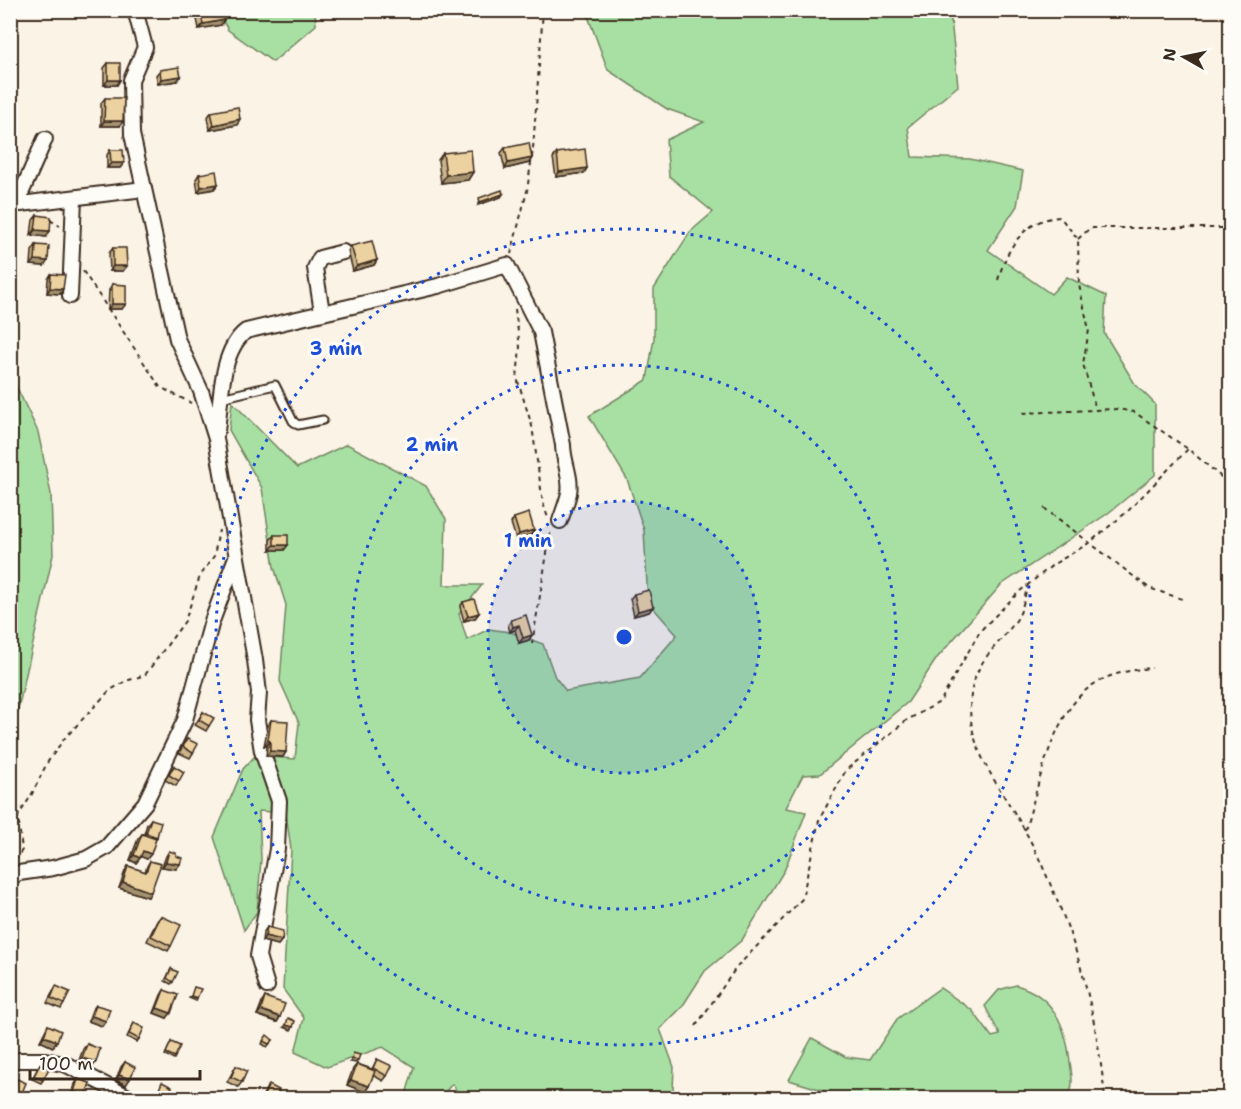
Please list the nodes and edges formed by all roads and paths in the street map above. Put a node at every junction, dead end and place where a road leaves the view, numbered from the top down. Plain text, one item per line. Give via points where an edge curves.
1 (135, 10) edge
2 (45, 139) dead end
3 (144, 189) junction
4 (74, 198) junction
5 (41, 217) edge
6 (1230, 228) edge
7 (1077, 239) junction
8 (71, 250) junction
9 (343, 252) dead end
10 (83, 270) dead end
11 (998, 280) dead end
12 (70, 296) dead end
13 (322, 312) junction
14 (221, 398) junction
15 (1096, 410) junction
16 (209, 411) junction
17 (1023, 413) dead end
18 (323, 420) dead end
19 (216, 439) junction
20 (1188, 449) junction
21 (1226, 481) dead end
22 (1044, 508) dead end
23 (560, 521) dead end
24 (219, 528) dead end
25 (1089, 543) junction
26 (236, 560) junction
27 (1028, 584) junction
28 (1182, 599) dead end
29 (1152, 668) dead end
30 (1025, 830) junction
31 (10, 868) edge
32 (10, 878) edge
33 (267, 986) dead end
34 (696, 1026) dead end
35 (10, 1060) edge
36 (130, 1098) edge
37 (1105, 1098) edge

1 - 3 street via 145,47 131,80 132,134
2 - 4 street via 20,201 27,204
3 - 4 street
3 - 16 street via 177,339
4 - 8 street
5 - 8 path via 59,224
6 - 7 path via 1090,228
7 - 11 path via 1060,217 1035,223 1015,240
7 - 15 path via 1079,285 1089,330 1083,364
8 - 12 street
9 - 13 street via 320,258 315,268
10 - 16 path via 160,387
13 - 14 street via 246,331 238,337
13 - 23 street via 509,266 542,332 547,352 568,475 569,492
14 - 18 lane via 275,385 298,425
14 - 19 street
15 - 17 path
15 - 20 path via 1134,412
16 - 19 street
19 - 26 street
20 - 21 path
20 - 25 path via 1137,504
22 - 25 path
24 - 31 path via 214,556 200,576 185,621 159,658 145,675 109,691 47,763 18,816 22,850
25 - 27 path
25 - 28 path via 1149,588
26 - 32 street via 212,621 185,720 145,803 107,847 86,859
26 - 33 street via 260,693 257,720 262,751 279,801 277,849 258,956
27 - 30 path via 1016,619 992,646 977,672 971,694 970,724 990,776
27 - 34 path via 980,631 940,702 907,720 846,770 819,820 802,899 736,968
29 - 30 path via 1126,670 1107,678 1090,687 1074,706 1052,744
30 - 37 path via 1059,905 1086,980
35 - 36 street via 45,1060 67,1065

